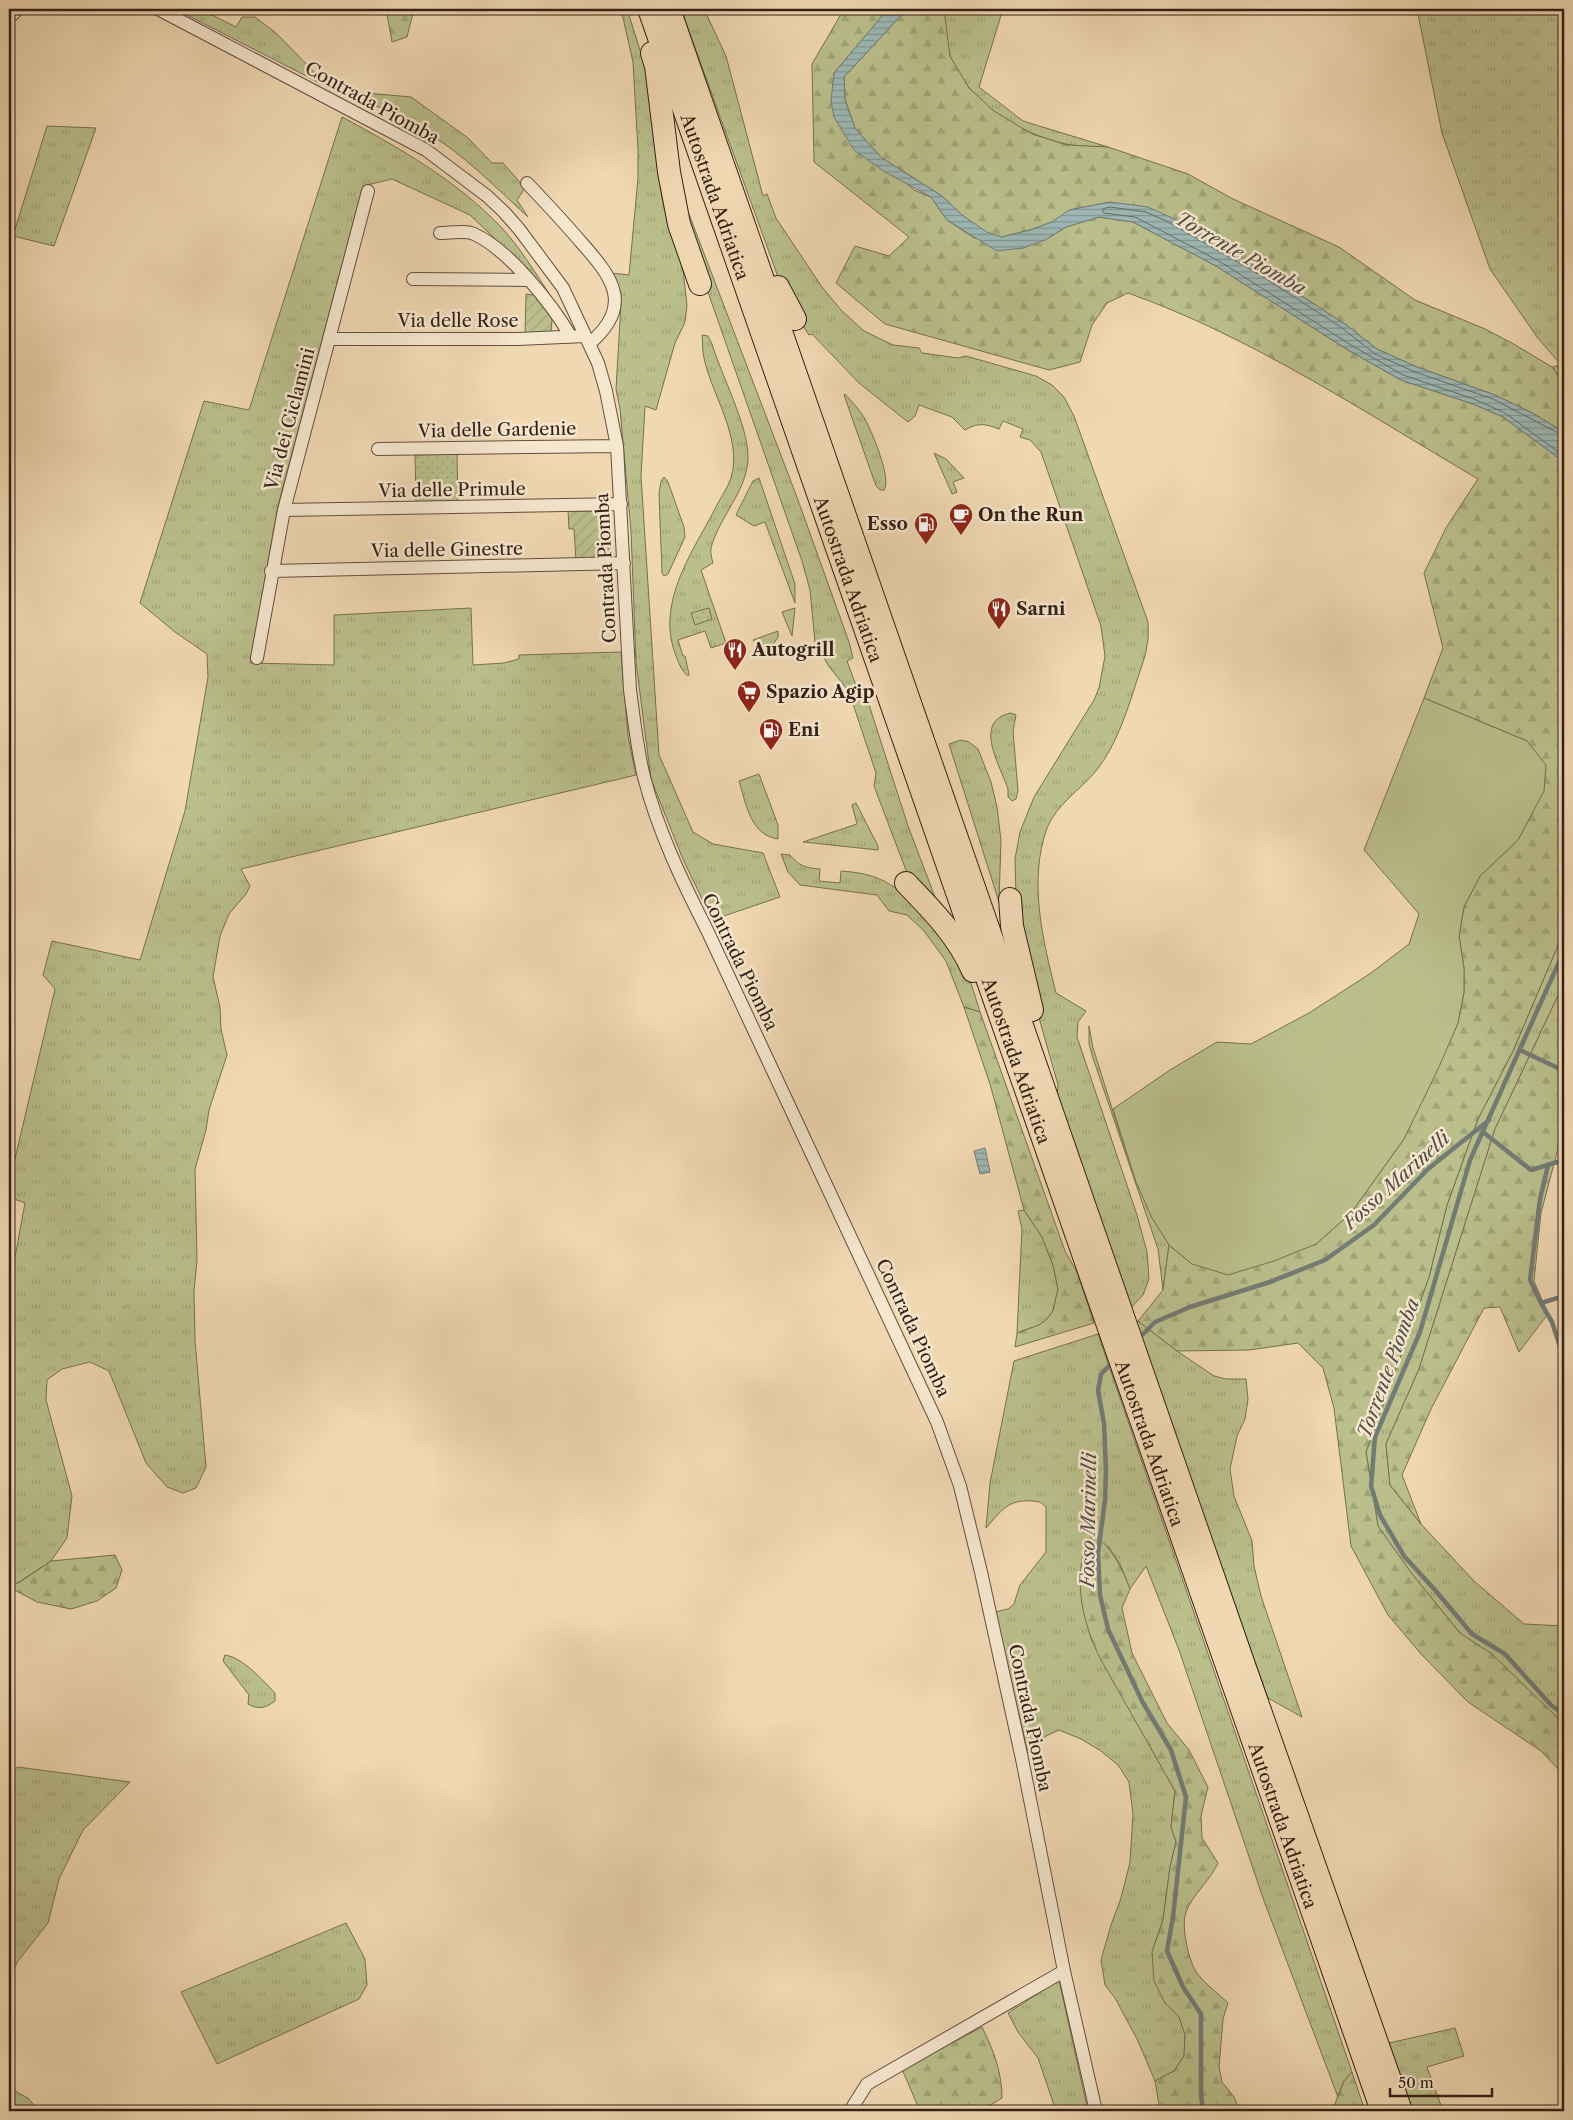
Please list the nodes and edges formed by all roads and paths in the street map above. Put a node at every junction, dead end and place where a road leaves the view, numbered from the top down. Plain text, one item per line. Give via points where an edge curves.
1 (18, 9) edge
2 (158, 9) edge
3 (638, 9) edge
4 (649, 9) edge
5 (669, 9) edge
6 (9, 18) edge
7 (710, 128) junction
8 (527, 183) dead end
9 (368, 191) dead end
10 (440, 233) dead end
11 (413, 279) dead end
12 (528, 280) junction
13 (700, 284) dead end
14 (795, 319) dead end
15 (571, 337) junction
16 (330, 339) junction
17 (587, 340) junction
18 (617, 446) junction
19 (378, 449) dead end
20 (621, 504) junction
21 (284, 510) junction
22 (624, 563) junction
23 (271, 571) junction
24 (257, 658) dead end
25 (906, 883) dead end
26 (1010, 899) dead end
27 (1019, 1064) junction
28 (1053, 1112) junction
29 (1194, 1546) junction
30 (1064, 1971) junction
31 (850, 2111) edge
32 (1096, 2111) edge
33 (1382, 2111) edge
34 (1401, 2111) edge

1 - 6 street
2 - 17 street, Contrada Piomba via 426,150 487,196 519,229 563,288
3 - 13 highway via 656,66 679,224
4 - 27 highway, Autostrada Adriatica
5 - 7 highway, Autostrada Adriatica
7 - 14 highway via 727,144 778,288
7 - 28 highway, Autostrada Adriatica
8 - 17 street via 600,264 613,286 614,308 609,322 600,335
9 - 16 street, Via dei Ciclamini
10 - 12 street via 473,233 489,243
11 - 12 street
12 - 15 street
15 - 16 street, Via delle Rose via 518,340
15 - 17 street, Via delle Rose
16 - 21 street, Via dei Ciclamini
17 - 18 street, Contrada Piomba via 606,391
18 - 19 street, Via delle Gardenie
18 - 20 street, Contrada Piomba
20 - 21 street, Via delle Primule
20 - 22 street, Contrada Piomba
21 - 23 street, Via dei Ciclamini
22 - 23 street, Via delle Ginestre
22 - 30 street, Contrada Piomba via 630,690 635,727 644,776 661,831 937,1422 960,1486 1022,1759
23 - 24 street, Via dei Ciclamini
25 - 27 highway via 960,946 977,980 1004,1054
26 - 28 highway via 1012,926 1025,986 1056,1085
27 - 29 highway, Autostrada Adriatica via 1093,1280
28 - 29 highway, Autostrada Adriatica
29 - 33 highway, Autostrada Adriatica
29 - 34 highway, Autostrada Adriatica
30 - 31 street via 867,2084
30 - 32 street, Contrada Piomba

